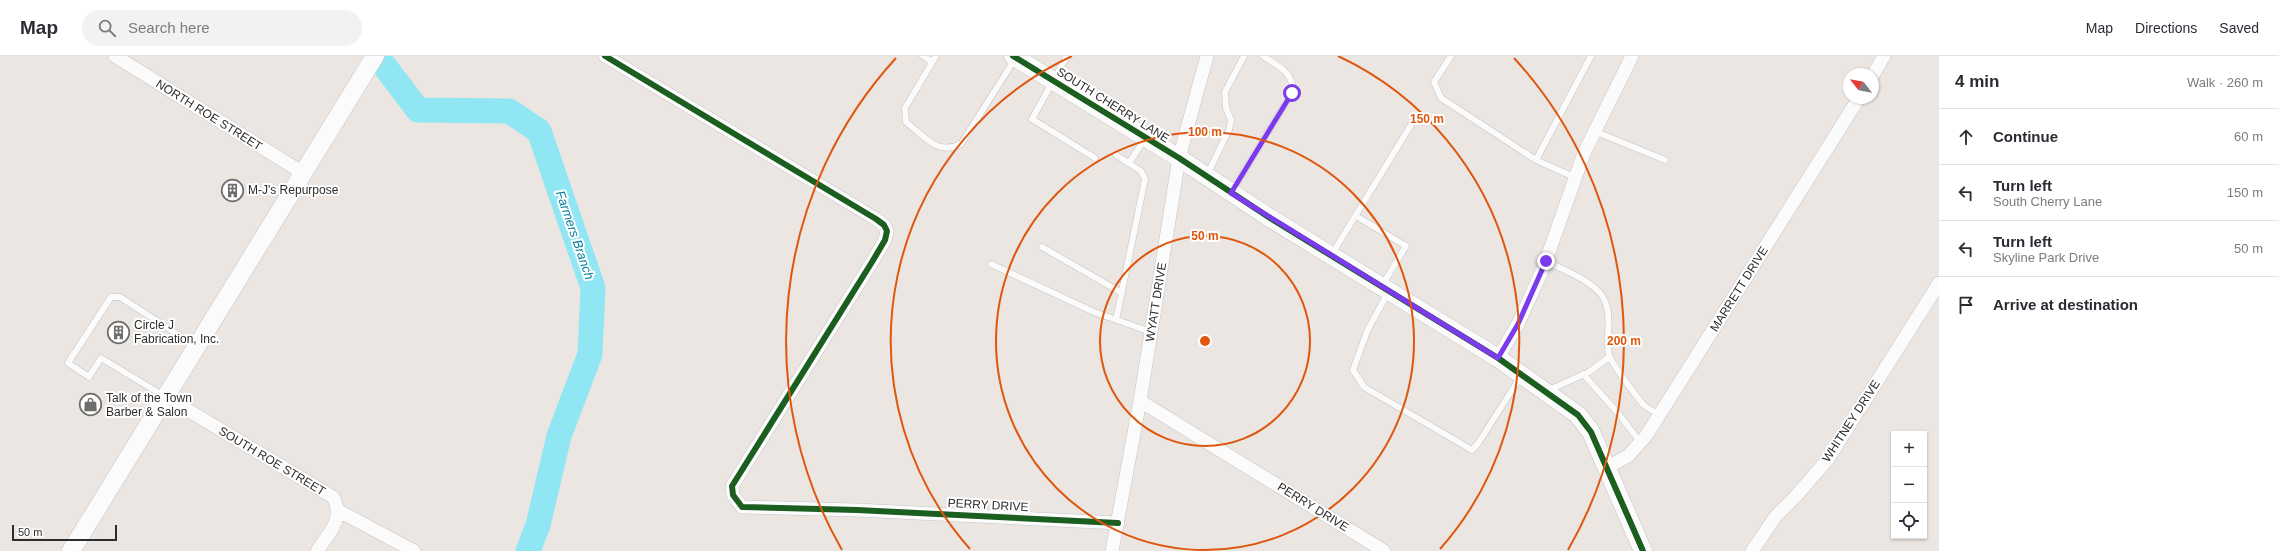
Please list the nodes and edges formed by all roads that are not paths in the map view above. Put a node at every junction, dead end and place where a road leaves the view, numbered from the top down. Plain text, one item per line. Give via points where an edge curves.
1 (115, 56) edge
2 (375, 56) edge
3 (605, 56) edge
4 (923, 56) edge
5 (936, 56) edge
6 (1067, 56) edge
7 (1207, 56) edge
8 (1244, 56) edge
9 (1263, 56) edge
10 (1451, 56) edge
11 (1591, 56) edge
12 (1632, 56) edge
13 (1884, 56) edge
14 (1014, 57) edge
15 (932, 62) junction
16 (1877, 68) edge
17 (1054, 81) junction
18 (1854, 104) edge
19 (1414, 120) dead end
20 (1594, 131) junction
21 (1146, 138) junction
22 (1116, 155) dead end
23 (1095, 158) dead end
24 (1179, 158) junction
25 (1536, 160) junction
26 (1665, 160) dead end
27 (1129, 163) junction
28 (303, 173) junction
29 (1207, 177) junction
30 (1576, 178) junction
31 (1231, 193) junction
32 (1356, 216) junction
33 (1042, 246) dead end
34 (1331, 255) junction
35 (1546, 261) junction
36 (991, 264) dead end
37 (1939, 282) edge
38 (1386, 288) junction
39 (1122, 294) junction
40 (1116, 320) junction
41 (1151, 332) junction
42 (196, 347) junction
43 (1609, 357) junction
44 (1498, 358) junction
45 (1583, 374) junction
46 (1522, 375) junction
47 (1545, 392) junction
48 (166, 397) junction
49 (1140, 401) junction
50 (1660, 414) junction
51 (1640, 442) junction
52 (1606, 468) junction
53 (339, 511) junction
54 (1118, 523) junction
55 (71, 551) edge
56 (317, 551) edge
57 (414, 551) edge
58 (1112, 551) edge
59 (1384, 551) edge
60 (1643, 551) edge
61 (1752, 551) edge

1 - 28 street, NORTH ROE STREET
2 - 28 street
3 - 54 street, PERRY DRIVE via 876,220 884,225 887,231 885,240 872,262 732,486 732,495 742,507
4 - 15 lane
5 - 15 lane
6 - 17 lane
7 - 24 street, WYATT DRIVE
8 - 29 lane via 1224,92 1231,120 1230,130
9 - 31 lane via 1289,74 1293,86 1292,93
10 - 25 lane via 1434,82 1441,98
11 - 25 lane
12 - 20 street
13 - 16 street
14 - 15 lane via 961,144 951,149 939,148 906,122 905,108
14 - 17 street, SOUTH CHERRY LANE
17 - 21 street, SOUTH CHERRY LANE
17 - 23 lane via 1032,119
18 - 50 street, MARRETT DRIVE
19 - 32 lane
20 - 26 lane
20 - 30 street
21 - 24 street, SOUTH CHERRY LANE
21 - 27 lane
22 - 27 lane
24 - 29 street, SOUTH CHERRY LANE
24 - 41 street, WYATT DRIVE
25 - 30 lane
27 - 39 lane via 1144,175 1145,183
28 - 42 street
29 - 31 street, SOUTH CHERRY LANE
30 - 35 street
31 - 34 street, SOUTH CHERRY LANE
32 - 34 lane
32 - 38 lane via 1406,246
33 - 39 lane
34 - 38 street, SOUTH CHERRY LANE
35 - 43 lane via 1587,282 1600,293 1606,305 1609,323
35 - 44 street via 1518,324
36 - 40 lane via 1068,301
37 - 61 street, WHITNEY DRIVE via 1828,458 1795,498 1776,516
38 - 44 street, SOUTH CHERRY LANE
38 - 46 lane via 1353,370 1364,387 1472,450
39 - 40 lane
40 - 41 lane
41 - 49 street, WYATT DRIVE
42 - 48 street
42 - 48 lane via 120,297 111,297 68,363 89,377 101,358
43 - 45 lane
43 - 50 lane via 1644,405
44 - 46 street, SOUTH CHERRY LANE
45 - 47 lane
45 - 51 lane
46 - 47 street, SOUTH CHERRY LANE
47 - 52 street, SOUTH CHERRY LANE via 1578,415 1591,432
48 - 53 street, SOUTH ROE STREET via 333,497
48 - 55 street
49 - 54 street, WYATT DRIVE
49 - 59 street, PERRY DRIVE
50 - 51 street, MARRETT DRIVE
51 - 52 street, MARRETT DRIVE via 1628,456
52 - 60 street, SOUTH CHERRY LANE
53 - 56 street via 336,523
53 - 57 street
54 - 58 street, WYATT DRIVE

